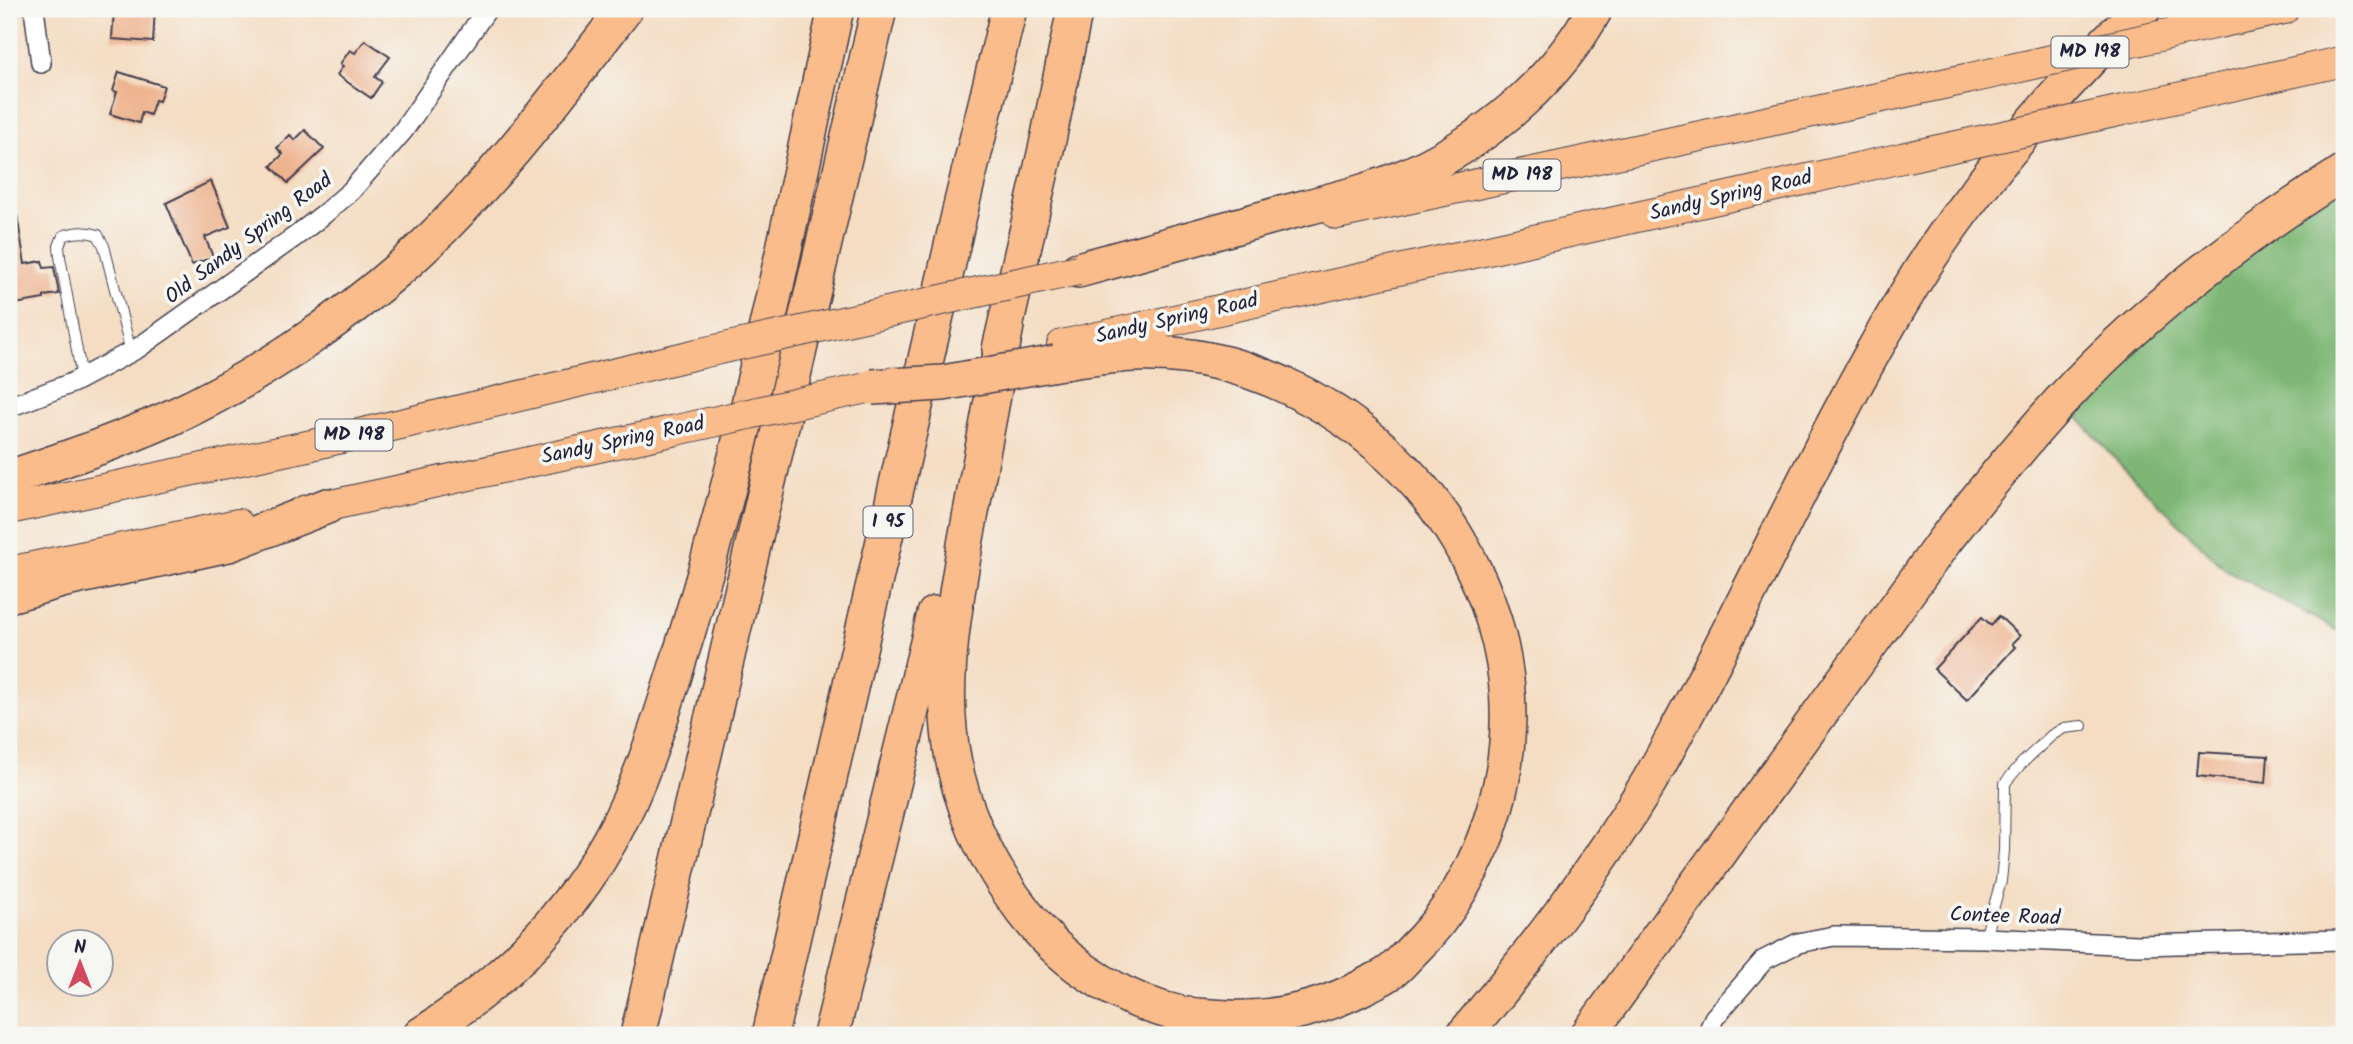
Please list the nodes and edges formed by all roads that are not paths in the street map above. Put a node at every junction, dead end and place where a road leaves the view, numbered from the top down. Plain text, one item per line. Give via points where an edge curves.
1 (34, 9) edge
2 (487, 9) edge
3 (625, 9) edge
4 (836, 9) edge
5 (879, 9) edge
6 (1009, 9) edge
7 (1075, 9) edge
8 (1085, 9) edge
9 (1595, 9) edge
10 (2143, 9) edge
11 (2284, 9) edge
12 (2344, 61) edge
13 (41, 63) dead end
14 (1047, 145) junction
15 (2344, 172) edge
16 (1078, 270) junction
17 (1006, 326) junction
18 (131, 352) junction
19 (1059, 354) junction
20 (82, 378) junction
21 (872, 387) joint
22 (9, 407) edge
23 (9, 478) edge
24 (327, 506) junction
25 (9, 509) edge
26 (9, 572) edge
27 (9, 595) edge
28 (2082, 726) dead end
29 (690, 811) junction
30 (1985, 938) junction
31 (2344, 940) edge
32 (421, 1035) edge
33 (614, 1035) edge
34 (638, 1035) edge
35 (770, 1035) edge
36 (831, 1035) edge
37 (1464, 1035) edge
38 (1588, 1035) edge
39 (1707, 1035) edge

1 - 13 street
2 - 18 street, Old Sandy Spring Road via 403,131 351,191 296,236
3 - 23 highway via 464,205 407,262 346,310 231,386 170,418
4 - 32 highway via 732,479 634,793 577,891 537,941 489,987
5 - 29 highway
6 - 35 highway, I 95
7 - 14 highway
8 - 14 highway
9 - 16 highway via 1560,60 1529,94 1497,122 1427,167 1386,184
10 - 37 highway via 2024,132 1963,209 1910,288 1648,784 1588,876
11 - 16 main road, MD 198, bridge
12 - 19 main road, Sandy Spring Road, bridge via 1902,158
14 - 17 highway
15 - 38 highway via 2198,275 2129,335 2062,400 1995,476
16 - 25 main road, MD 198, bridge via 312,445
17 - 19 highway via 948,661 948,719 958,779 992,865 1019,908 1051,944 1088,973 1135,999 1180,1014 1235,1019 1294,1013 1344,997 1389,973 1458,896 1481,849 1499,793 1507,748 1500,645 1462,546 1435,504 1395,458 1343,416 1296,390 1238,366 1182,356
17 - 36 highway
18 - 20 street, Old Sandy Spring Road
18 - 20 lane via 98,235 74,232 63,236 60,257
19 - 21 highway, bridge via 943,383
20 - 22 street, Old Sandy Spring Road
21 - 24 main road, Sandy Spring Road, bridge
24 - 26 main road, Sandy Spring Road
24 - 27 highway via 229,544
28 - 30 lane via 2052,735 2005,783 2001,881
29 - 33 highway
29 - 34 highway
30 - 31 street, Contee Road via 2137,945
30 - 39 street, Contee Road via 1834,936 1798,943 1764,960 1714,1018

